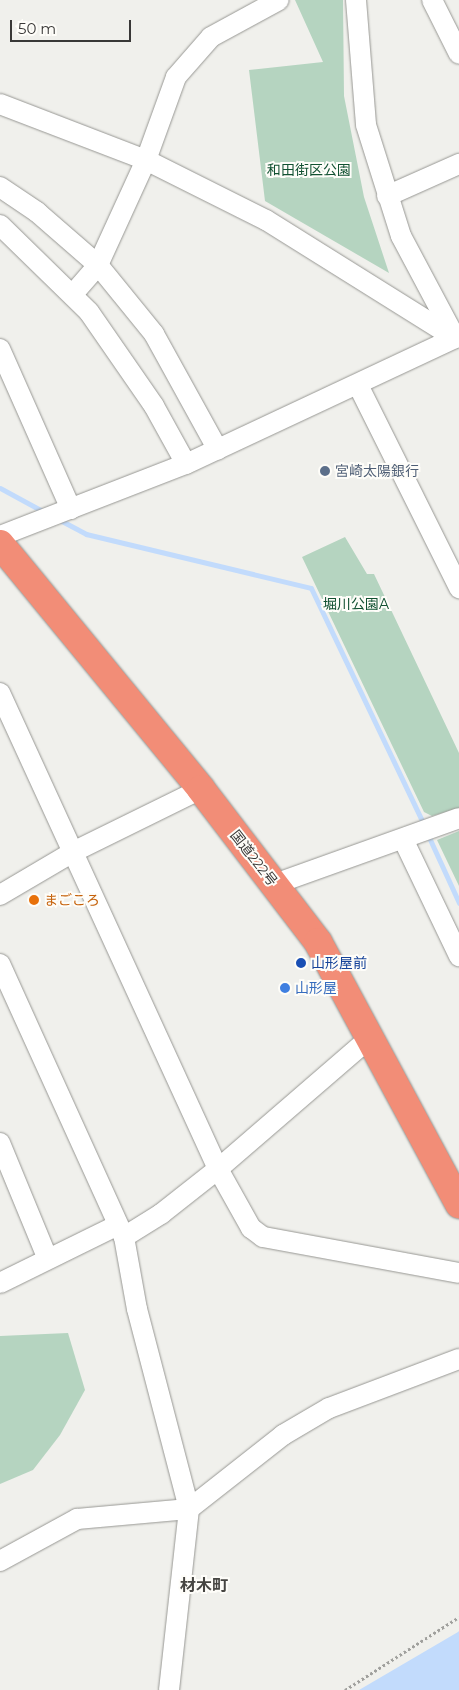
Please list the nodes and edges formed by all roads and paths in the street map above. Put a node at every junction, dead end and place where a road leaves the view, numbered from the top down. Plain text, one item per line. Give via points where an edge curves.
1 (279, 0) edge
2 (356, 0) edge
3 (432, 0) edge
4 (459, 54) edge
5 (0, 104) edge
6 (146, 160) junction
7 (459, 164) edge
8 (0, 188) edge
9 (387, 196) junction
10 (0, 225) edge
11 (98, 265) junction
12 (73, 294) junction
13 (458, 339) edge
14 (0, 349) edge
15 (359, 387) junction
16 (218, 450) junction
17 (186, 464) junction
18 (71, 509) junction
19 (0, 536) edge
20 (0, 544) edge
21 (459, 588) edge
22 (0, 693) edge
23 (201, 789) junction
24 (459, 818) edge
25 (409, 837) junction
26 (72, 852) junction
27 (275, 884) junction
28 (0, 895) edge
29 (459, 956) edge
30 (0, 964) edge
31 (370, 1038) junction
32 (0, 1143) edge
33 (218, 1169) junction
34 (459, 1204) edge
35 (121, 1231) junction
36 (47, 1257) junction
37 (459, 1273) edge
38 (0, 1283) edge
39 (459, 1359) edge
40 (189, 1509) junction
41 (0, 1561) edge
42 (459, 1617) edge
43 (169, 1690) edge
44 (345, 1690) edge

1 - 6 street via 211,38 191,56 176,77
2 - 9 street via 366,125
3 - 4 street
5 - 6 street
6 - 11 street
6 - 13 street via 318,249
7 - 9 street
8 - 11 street via 37,212
9 - 13 street via 401,236
10 - 12 street
11 - 12 street
11 - 16 street via 154,334
12 - 17 street via 124,361
13 - 15 street
14 - 18 street
15 - 16 street
15 - 21 street
16 - 17 street
17 - 18 street
18 - 19 street
20 - 23 highway, 国道222号
22 - 26 street
23 - 26 street
23 - 27 highway, 国道222号
24 - 25 street
25 - 27 street
25 - 29 street
26 - 28 street
26 - 33 street
27 - 31 highway, 国道222号 via 318,942
30 - 35 street
31 - 33 street
31 - 34 highway, 国道222号
32 - 36 street
33 - 35 street via 161,1214
33 - 37 street via 251,1228 263,1237
35 - 36 street
35 - 40 street via 137,1309
36 - 38 street
39 - 40 street via 328,1408 283,1435
40 - 41 street via 77,1519
40 - 43 street
42 - 44 path

